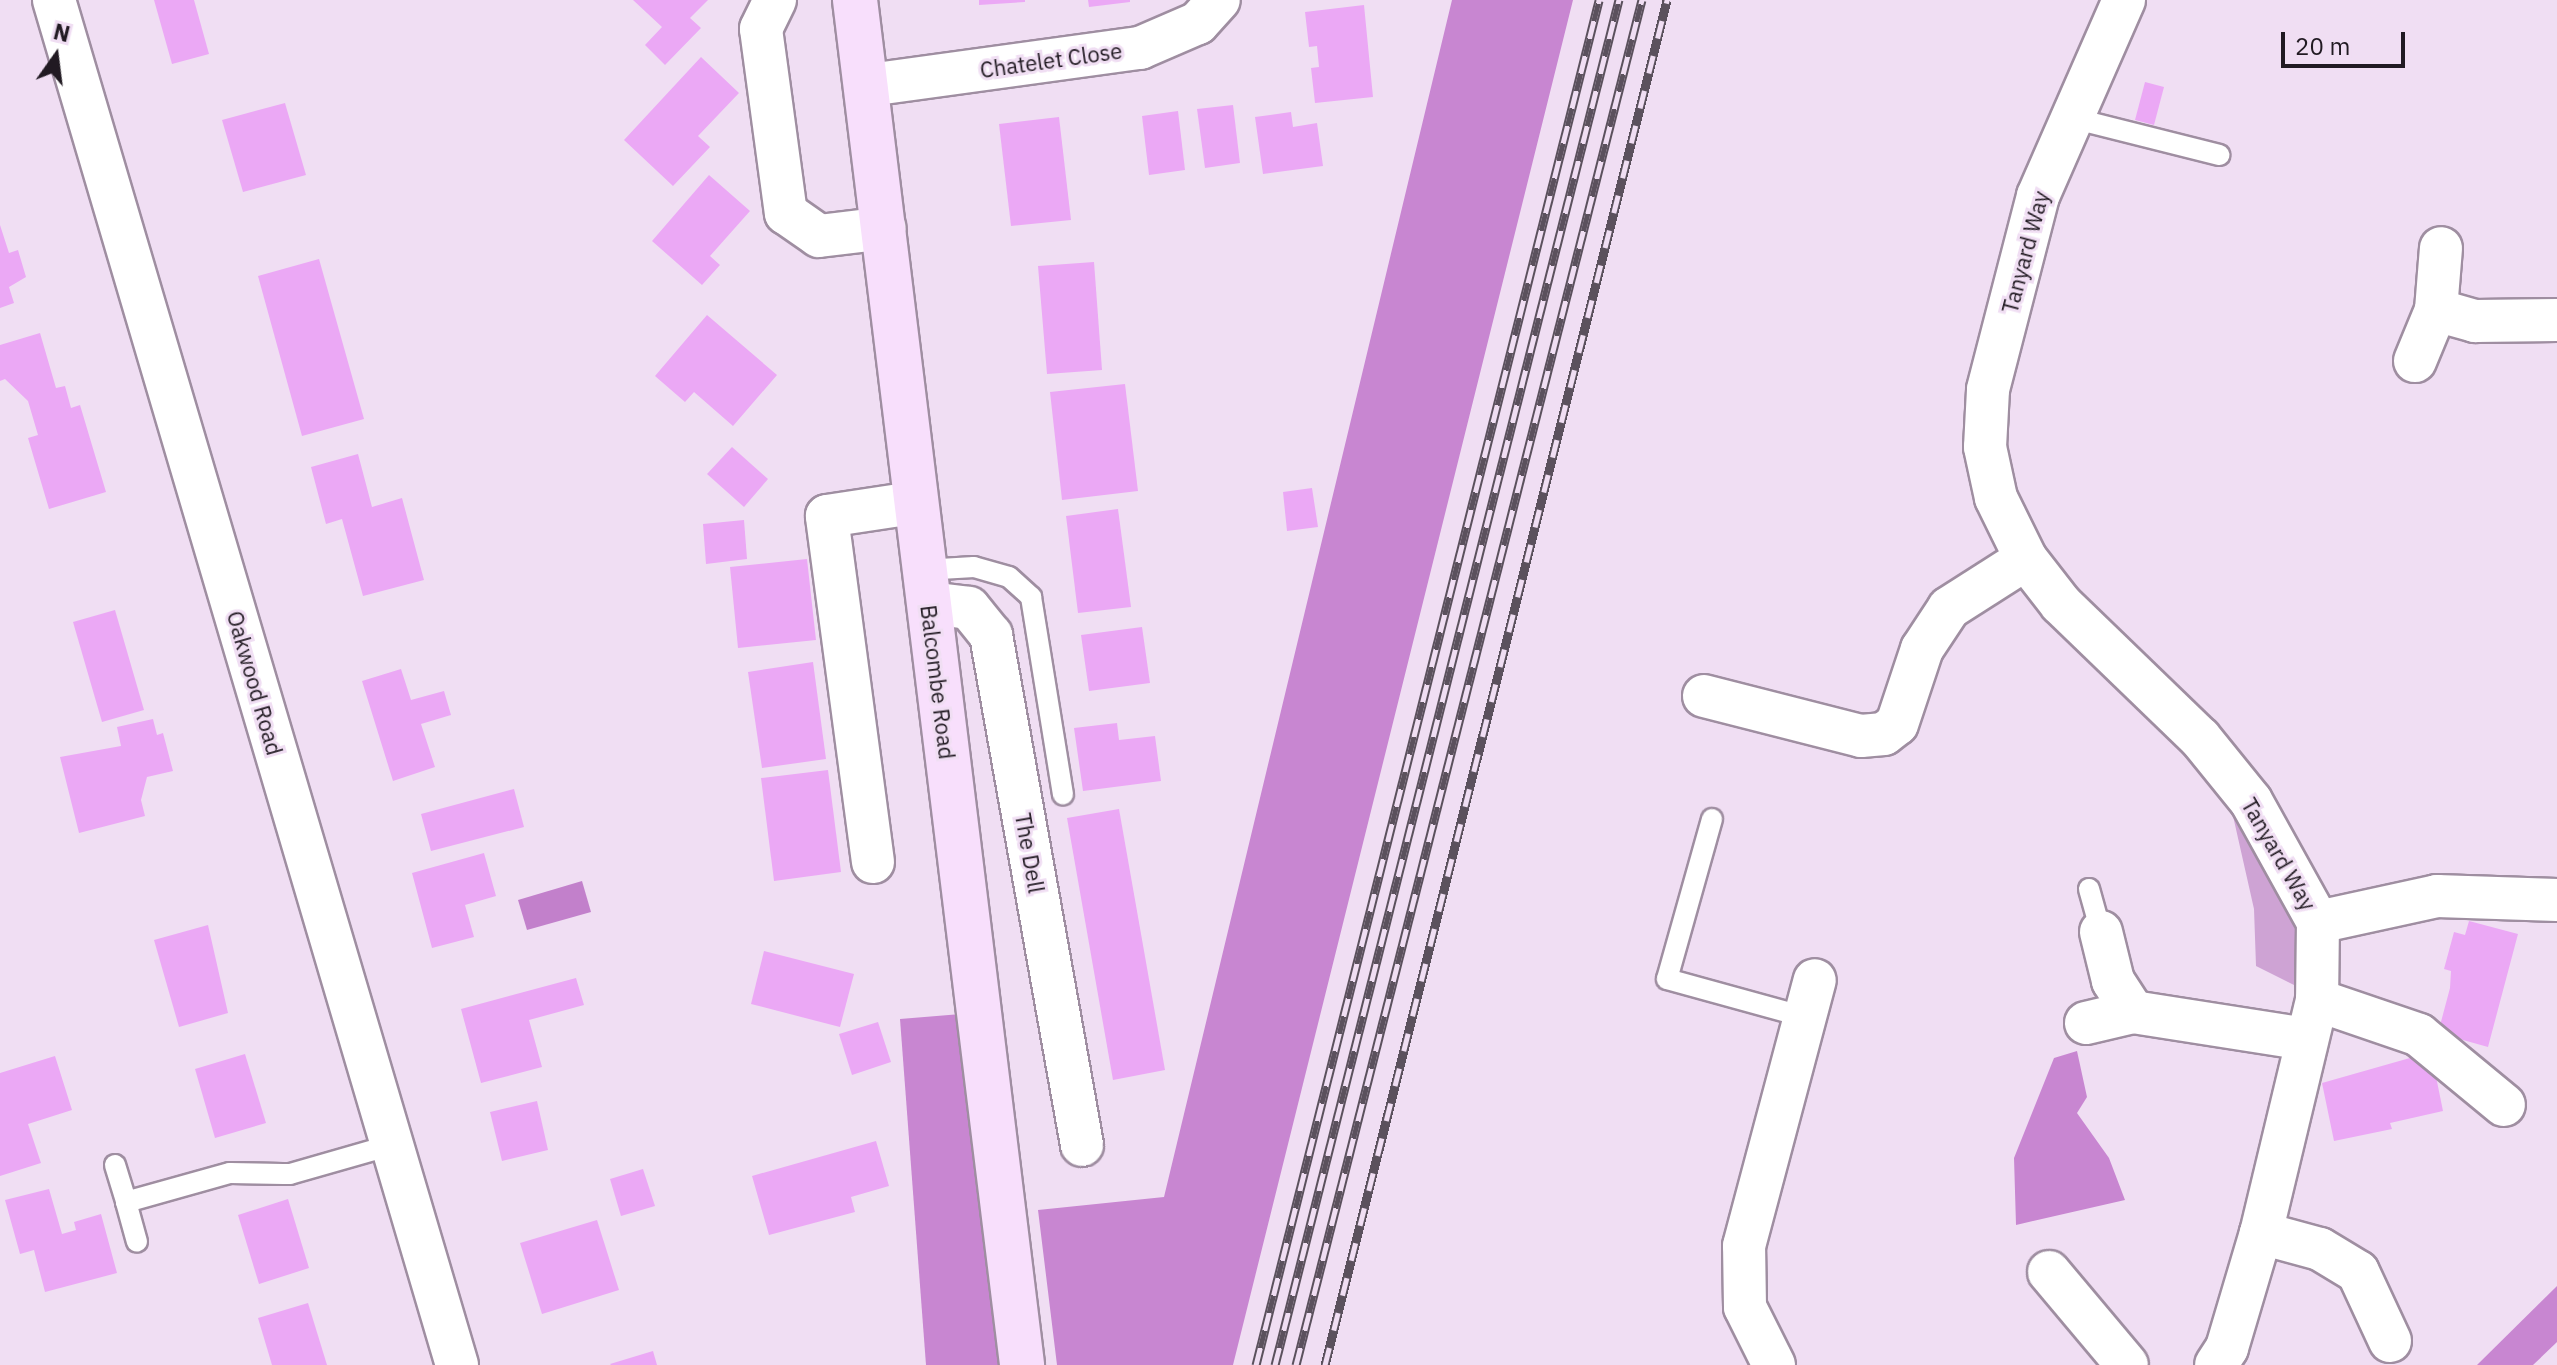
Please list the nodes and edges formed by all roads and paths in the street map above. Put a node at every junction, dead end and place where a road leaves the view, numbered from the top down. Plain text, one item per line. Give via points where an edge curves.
1 (54, 0) edge
2 (775, 0) edge
3 (855, 0) edge
4 (1219, 0) edge
5 (2124, 0) edge
6 (869, 85) junction
7 (2072, 118) junction
8 (2219, 155) dead end
9 (885, 228) junction
10 (2441, 248) dead end
11 (2436, 310) junction
12 (2557, 320) edge
13 (2415, 361) dead end
14 (913, 503) junction
15 (2026, 559) junction
16 (926, 586) junction
17 (1704, 696) dead end
18 (1063, 794) dead end
19 (1712, 819) dead end
20 (873, 862) dead end
21 (2089, 889) dead end
22 (2557, 900) edge
23 (2318, 922) junction
24 (2101, 932) joint
25 (1810, 998) joint
26 (2133, 1012) junction
27 (2311, 1020) junction
28 (2086, 1023) dead end
29 (2504, 1105) dead end
30 (391, 1145) junction
31 (1082, 1145) dead end
32 (115, 1165) dead end
33 (126, 1202) junction
34 (2261, 1233) junction
35 (137, 1242) dead end
36 (2049, 1272) dead end
37 (2390, 1341) dead end
38 (1772, 1364) edge
39 (457, 1365) edge
40 (1022, 1365) edge
41 (2127, 1365) edge
42 (2216, 1365) edge

1 - 30 street, Oakwood Road
2 - 9 street via 761,29 786,213 819,236
3 - 6 main road, Balcombe Road
4 - 6 street, Chatelet Close via 1198,23 1140,48
5 - 7 street, Tanyard Way
6 - 9 main road, Balcombe Road
7 - 8 lane
7 - 15 street, Tanyard Way via 2038,196 1988,390 1985,447 1996,498
9 - 14 main road, Balcombe Road
10 - 11 street
11 - 12 street via 2475,321
11 - 13 street
14 - 16 main road, Balcombe Road
14 - 20 street via 827,516
15 - 17 street via 1949,608 1922,649 1897,724 1884,734 1861,736
15 - 23 street, Tanyard Way via 2061,604 2200,738 2251,801
16 - 18 lane via 974,567 1009,577 1031,597
16 - 31 street, The Dell via 969,608 991,635
16 - 40 main road, Balcombe Road
19 - 25 lane via 1667,979
21 - 24 lane
22 - 23 street via 2437,896
23 - 27 street, Tanyard Way
24 - 26 street via 2113,981
25 - 38 street via 1744,1246 1745,1307
26 - 27 street
26 - 28 street
27 - 29 street via 2419,1035
27 - 34 street, Tanyard Way
30 - 33 lane via 290,1174 230,1173
30 - 39 street, Oakwood Road
32 - 33 lane
33 - 35 lane
34 - 37 street via 2320,1249 2358,1272
34 - 42 street, Tanyard Way via 2227,1348
36 - 41 street

